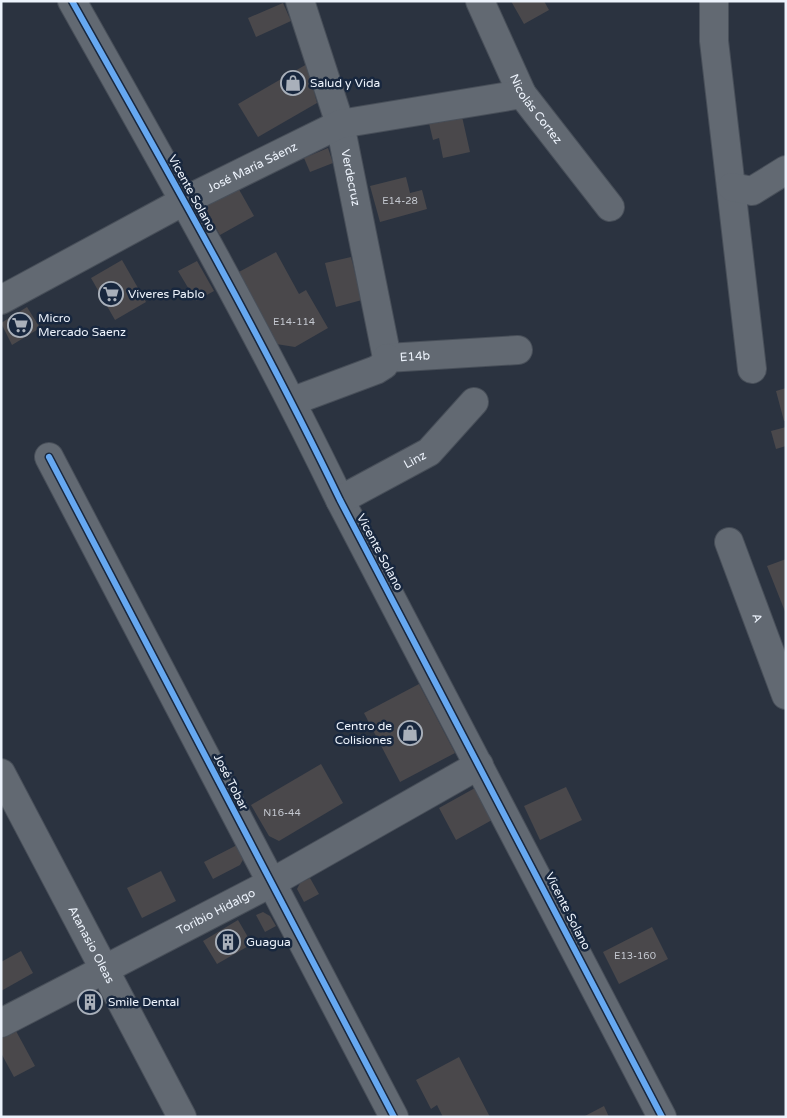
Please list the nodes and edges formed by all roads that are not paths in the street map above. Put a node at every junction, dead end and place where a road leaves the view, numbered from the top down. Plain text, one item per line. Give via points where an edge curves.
1 (72, 1) edge
2 (300, 1) edge
3 (480, 1) edge
4 (714, 1) edge
5 (522, 94) junction
6 (340, 124) junction
7 (786, 170) edge
8 (732, 187) junction
9 (184, 201) junction
10 (610, 207) dead end
11 (1, 300) edge
12 (518, 350) dead end
13 (387, 358) junction
14 (752, 369) dead end
15 (293, 402) junction
16 (474, 402) dead end
17 (49, 457) dead end
18 (340, 500) junction
19 (729, 542) dead end
20 (786, 695) edge
21 (479, 765) junction
22 (1, 773) edge
23 (271, 884) junction
24 (103, 970) junction
25 (1, 1023) edge
26 (182, 1117) edge
27 (394, 1117) edge
28 (662, 1117) edge

1 - 9 street, Vicente Solano
2 - 6 street, Verdecruz
3 - 5 street, Nicolás Cortez
4 - 8 street via 714,41
5 - 6 street, José María Sáenz
5 - 10 street, Nicolás Cortez
6 - 9 street, José María Sáenz
6 - 13 street, Verdecruz
7 - 8 street via 752,191
8 - 14 street
9 - 11 street, José María Sáenz
9 - 15 street, Vicente Solano
12 - 13 street, E14b
13 - 15 street, E14b via 384,365 376,370
15 - 18 street, Vicente Solano
16 - 18 street, Linz via 429,452
17 - 23 street, José Tobar
18 - 21 street, Vicente Solano
19 - 20 street, A
21 - 23 street, Toribio Hidalgo
21 - 28 street, Vicente Solano
22 - 24 street, Atanasio Oleas
23 - 24 street, Toribio Hidalgo
23 - 27 street, José Tobar
24 - 25 street, Toribio Hidalgo
24 - 26 street, Atanasio Oleas

